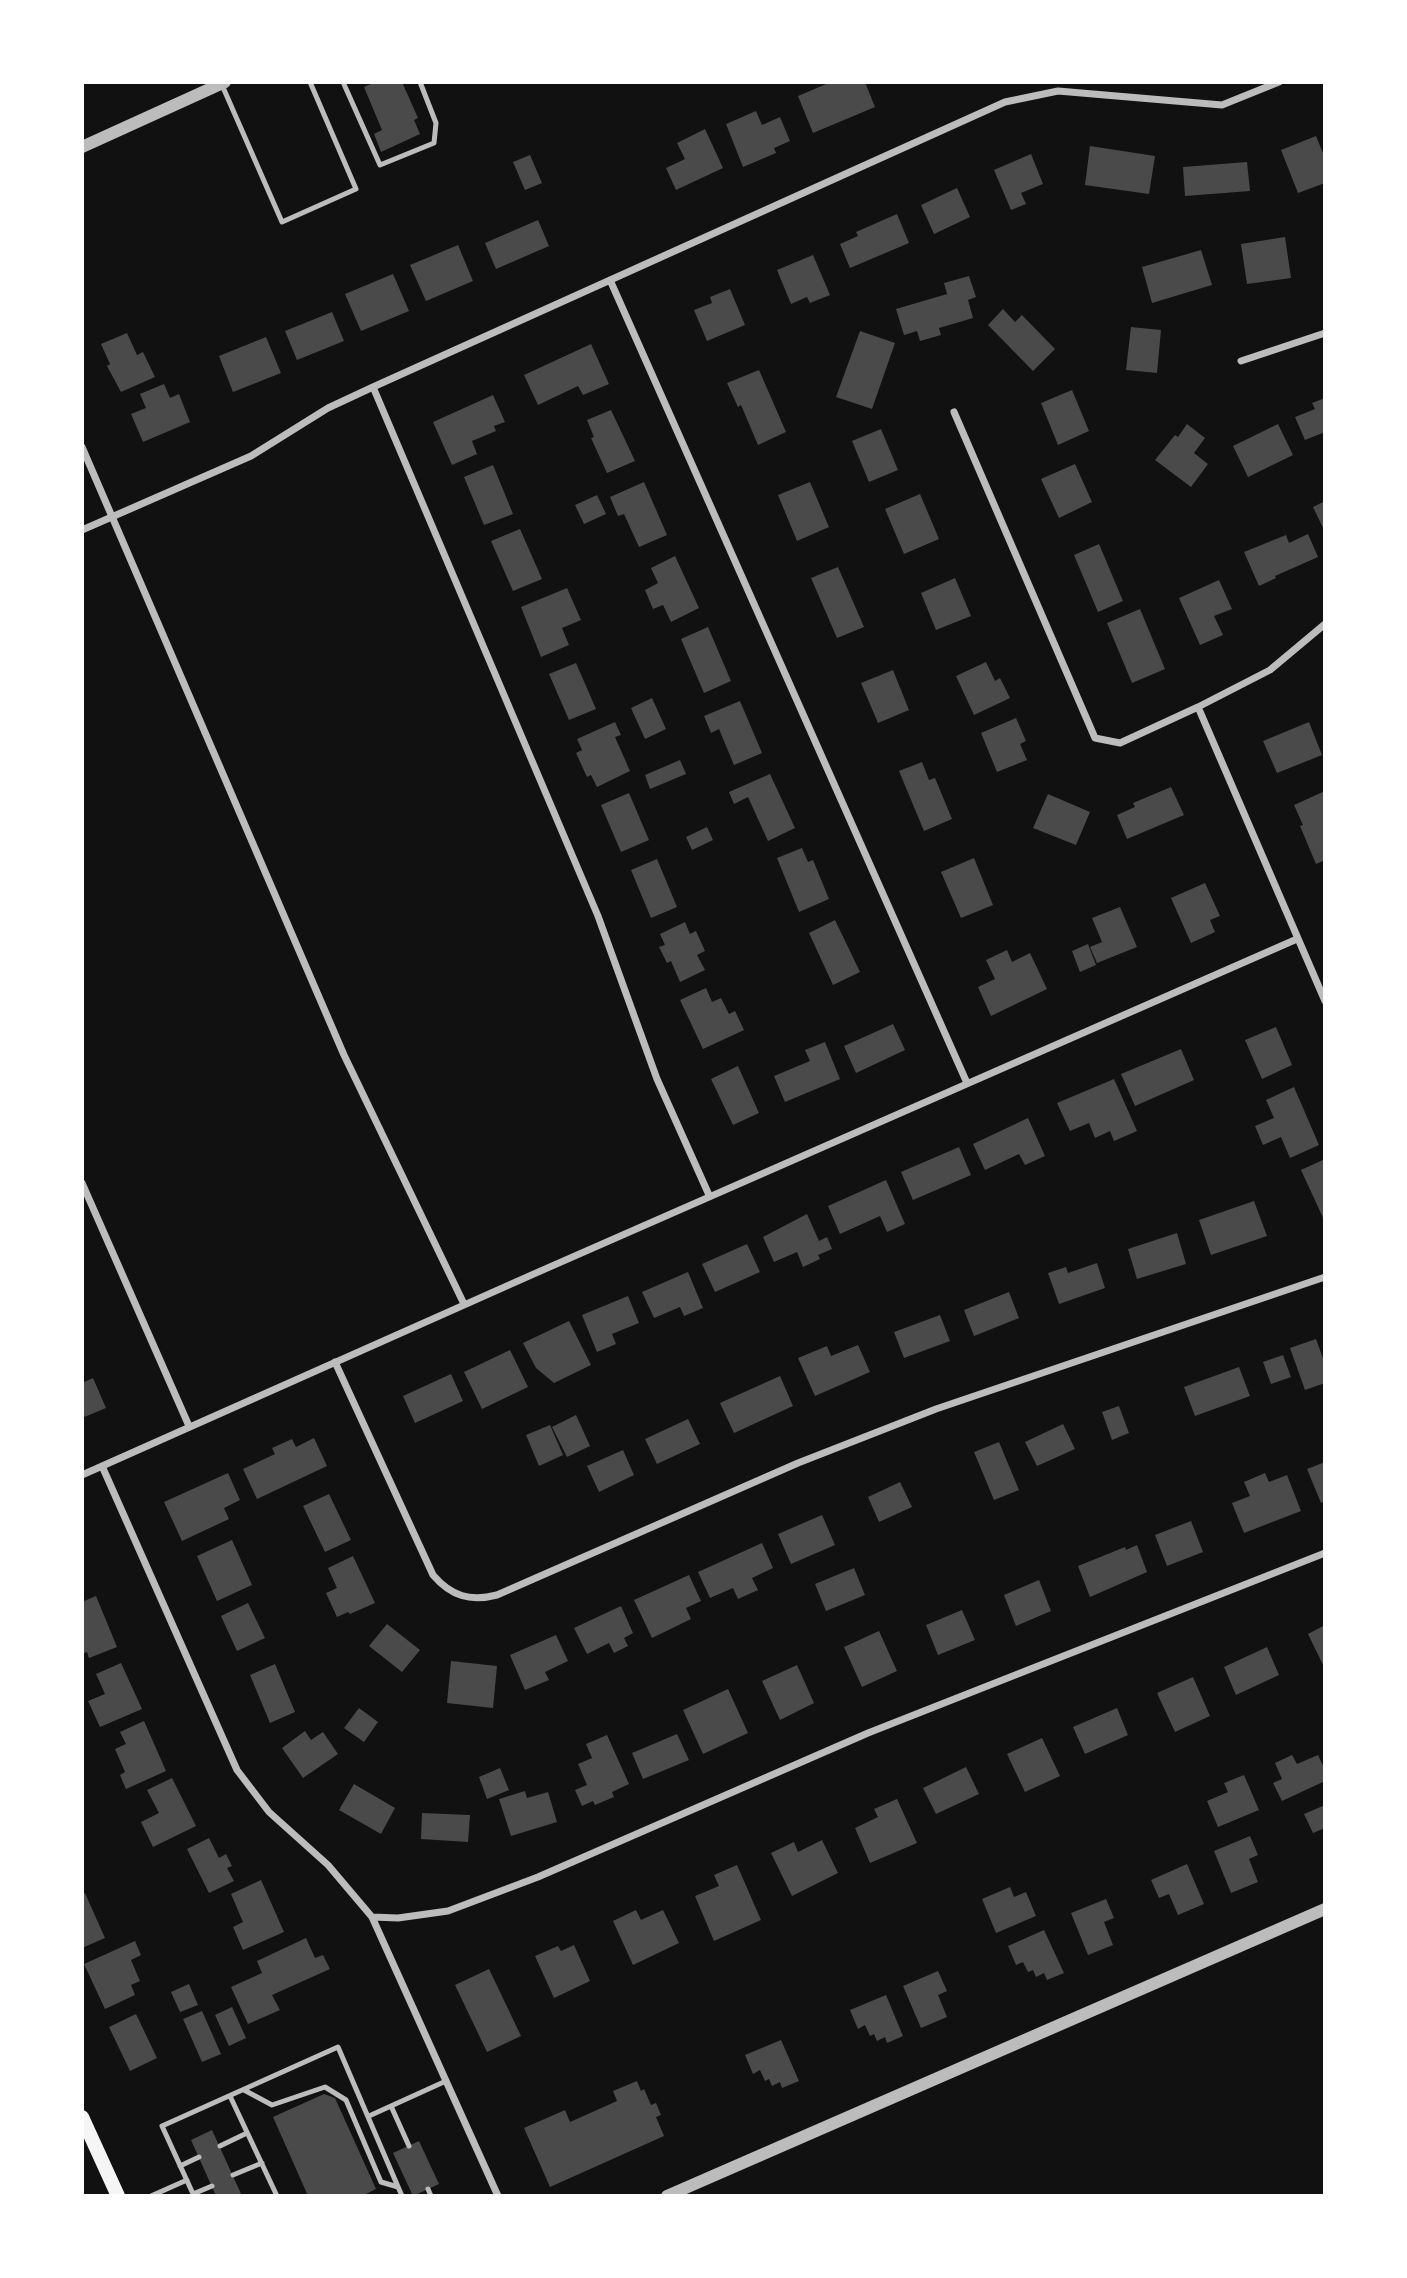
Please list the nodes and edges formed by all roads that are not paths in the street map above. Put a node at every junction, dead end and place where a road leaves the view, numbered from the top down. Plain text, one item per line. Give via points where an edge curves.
1 (310, 82) edge
2 (343, 82) edge
3 (420, 82) edge
4 (1279, 82) edge
5 (223, 83) edge
6 (202, 87) edge
7 (82, 147) edge
8 (610, 280) junction
9 (1325, 333) edge
10 (1241, 361) dead end
11 (373, 387) junction
12 (954, 412) dead end
13 (82, 447) edge
14 (111, 517) junction
15 (82, 530) edge
16 (1325, 624) edge
17 (1198, 708) junction
18 (1297, 939) junction
19 (1325, 1001) edge
20 (967, 1083) junction
21 (82, 1184) edge
22 (709, 1195) junction
23 (1325, 1278) edge
24 (464, 1304) junction
25 (335, 1363) junction
26 (189, 1426) junction
27 (102, 1466) junction
28 (82, 1475) edge
29 (1325, 1553) edge
30 (1325, 1909) edge
31 (372, 1917) junction
32 (446, 2081) junction
33 (244, 2090) junction
34 (230, 2096) junction
35 (391, 2106) junction
36 (369, 2116) junction
37 (82, 2117) edge
38 (247, 2133) junction
39 (88, 2146) edge
40 (220, 2146) dead end
41 (409, 2146) dead end
42 (199, 2157) dead end
43 (262, 2163) junction
44 (180, 2166) junction
45 (233, 2175) dead end
46 (187, 2180) junction
47 (212, 2186) dead end
48 (398, 2188) junction
49 (428, 2189) dead end
50 (194, 2195) edge
51 (118, 2196) edge
52 (151, 2196) edge
53 (277, 2196) edge
54 (402, 2196) edge
55 (431, 2196) edge
56 (498, 2196) edge
57 (667, 2196) edge

1 - 5 lane via 356,189 282,222
2 - 3 lane via 380,165 434,142 436,123
4 - 8 street via 1222,105 1058,91 1005,102
5 - 6 street
6 - 7 street
8 - 11 street
8 - 20 street
9 - 10 street
11 - 14 street via 328,408 251,456
11 - 22 street via 598,916 657,1079
12 - 17 street via 1095,738 1120,743
13 - 14 street
14 - 15 street
14 - 24 street via 344,1055
16 - 17 street via 1270,670
17 - 18 street
18 - 19 street
18 - 20 street
20 - 22 street
21 - 26 street
22 - 24 street
23 - 25 street via 936,1409 797,1463 483,1599 455,1594 433,1575
24 - 25 street
25 - 26 street
26 - 27 street
27 - 28 street
27 - 31 street via 237,1770 269,1812 328,1866
29 - 31 street via 869,1733 538,1877 448,1911
30 - 57 street
31 - 32 street
32 - 35 lane
32 - 56 street
33 - 34 lane
33 - 36 lane via 338,2047
33 - 48 lane via 272,2105 325,2087 346,2100 382,2182
34 - 38 lane
34 - 44 lane via 162,2126
35 - 36 lane
35 - 41 lane
36 - 48 lane
37 - 39 main road
38 - 40 lane
38 - 43 lane
39 - 51 main road
42 - 44 lane
43 - 45 lane
43 - 53 lane
44 - 46 lane
46 - 50 lane
46 - 52 lane
47 - 50 lane
48 - 54 lane
49 - 55 lane

